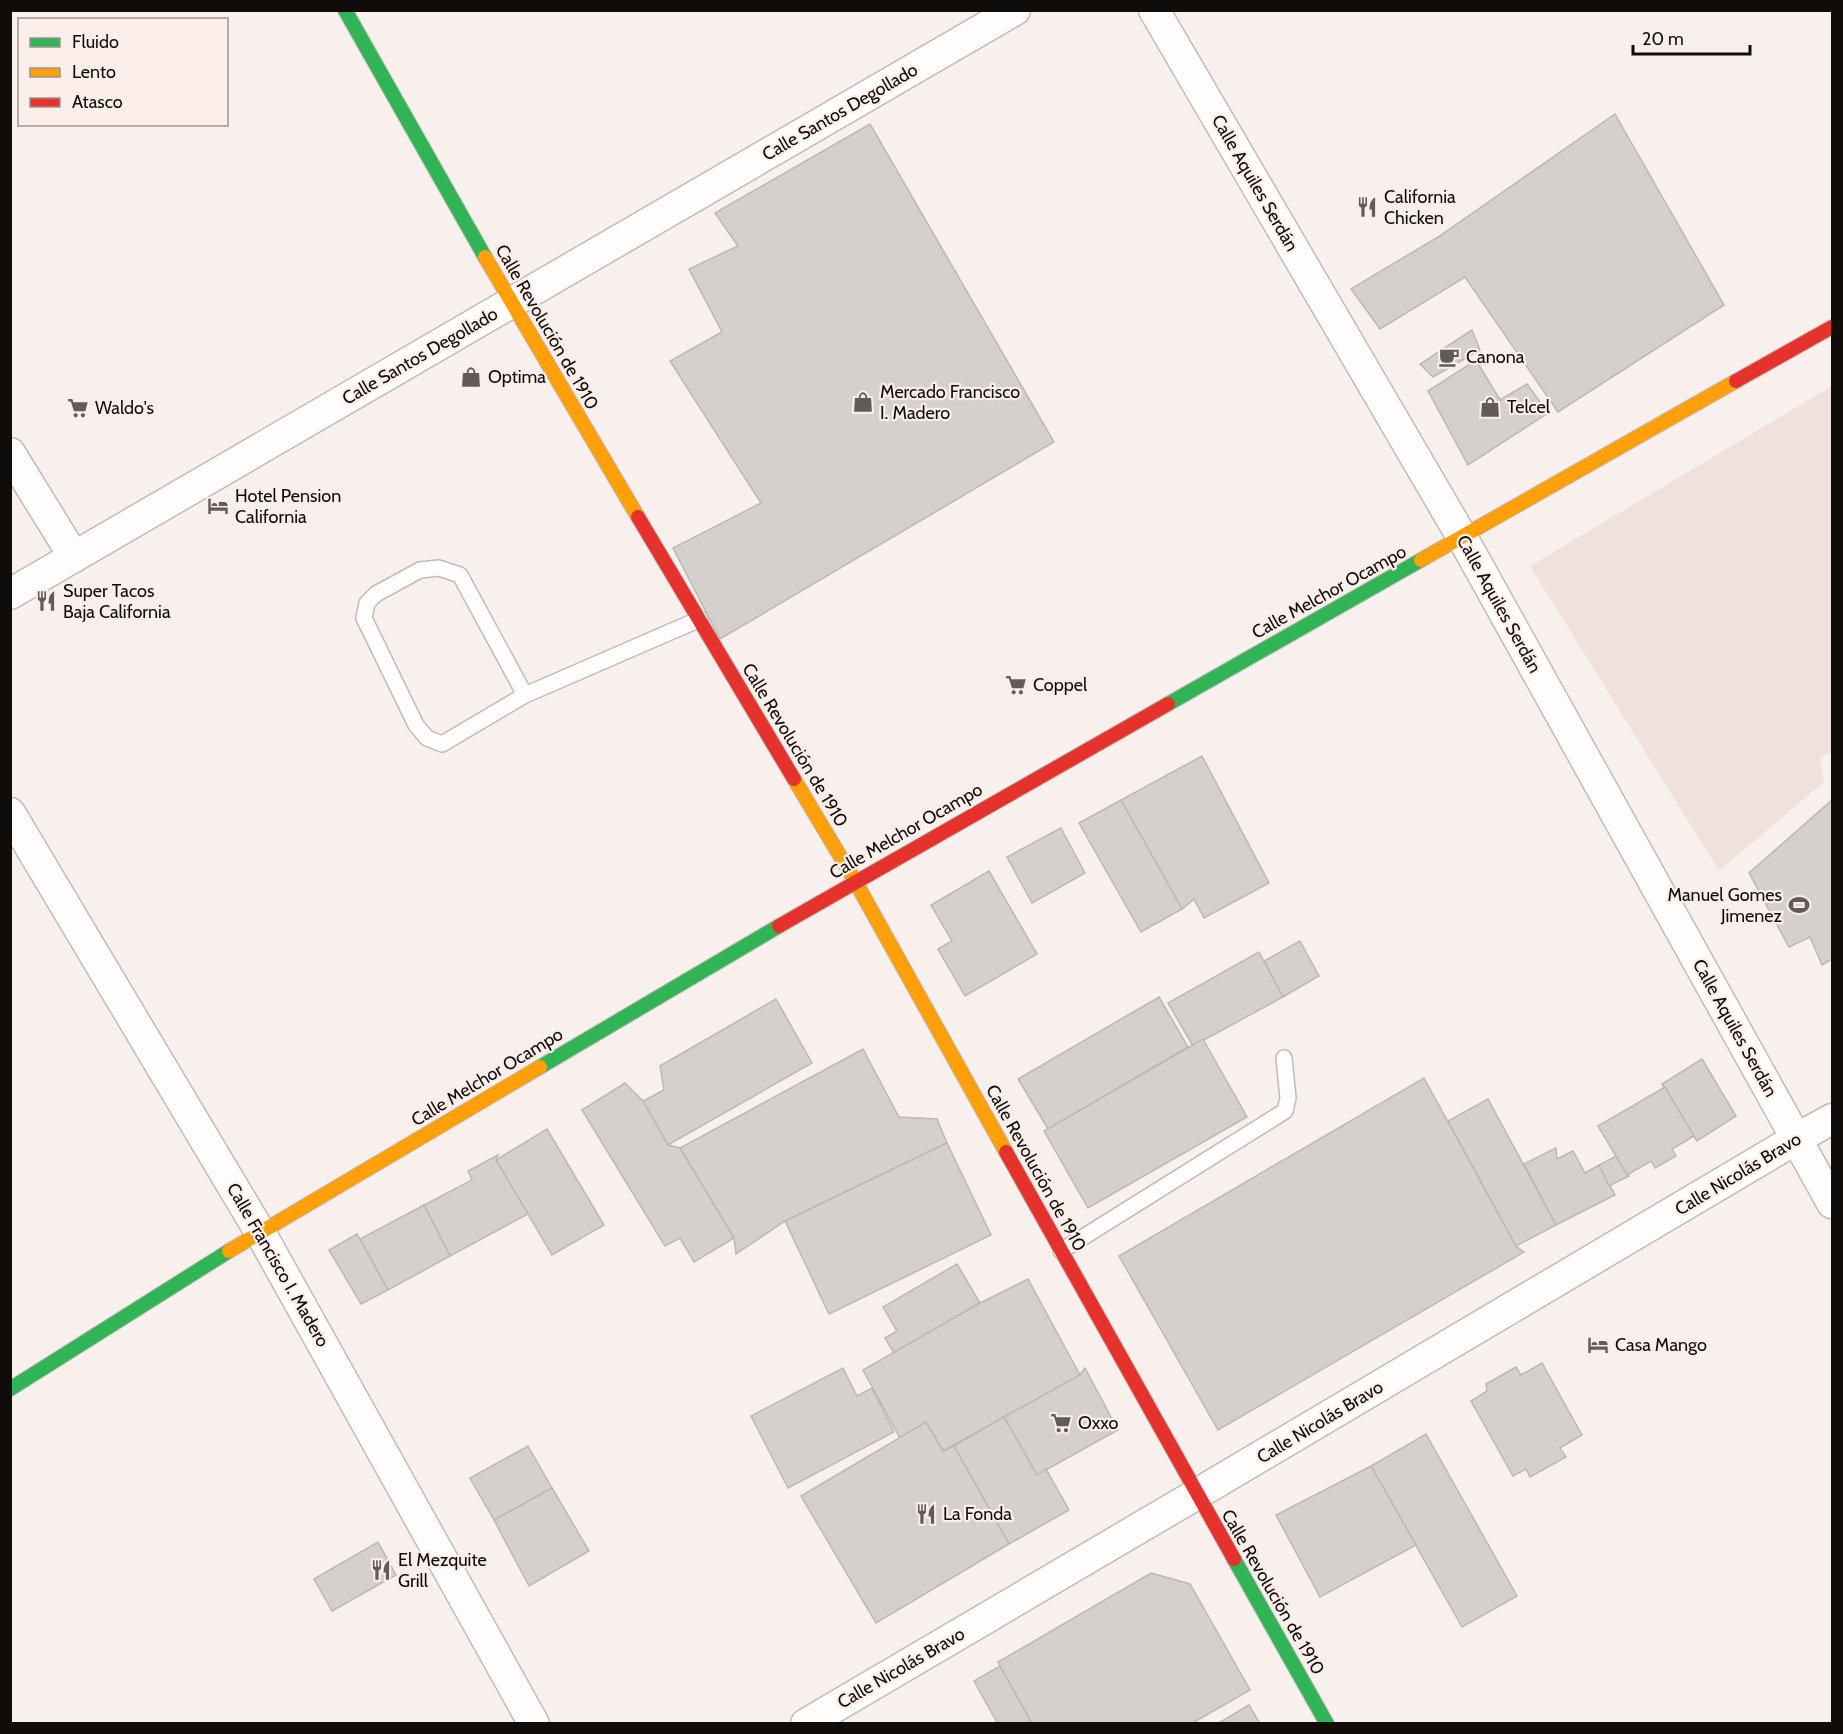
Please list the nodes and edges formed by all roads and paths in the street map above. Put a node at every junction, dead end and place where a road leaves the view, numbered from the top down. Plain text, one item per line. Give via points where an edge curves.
1 (345, 10) edge
2 (1015, 10) edge
3 (1154, 10) edge
4 (511, 303) junction
5 (1833, 327) edge
6 (10, 453) edge
7 (1462, 537) junction
8 (74, 557) junction
9 (10, 594) edge
10 (700, 619) junction
11 (525, 695) junction
12 (10, 813) edge
13 (855, 881) junction
14 (1284, 1058) dead end
15 (1833, 1119) edge
16 (1796, 1138) junction
17 (1833, 1203) edge
18 (260, 1232) junction
19 (1061, 1251) junction
20 (10, 1389) edge
21 (1197, 1494) junction
22 (534, 1724) edge
23 (806, 1724) edge
24 (1328, 1724) edge

1 - 4 street, Calle Revolución de 1910
2 - 4 street, Calle Santos Degollado
3 - 7 street, Calle Aquiles Serdán
4 - 8 street, Calle Santos Degollado
4 - 10 street, Calle Revolución de 1910
5 - 7 street, Calle Melchor Ocampo
6 - 8 street
7 - 13 street, Calle Melchor Ocampo
7 - 16 street, Calle Aquiles Serdán
8 - 9 street, Calle Santos Degollado
10 - 11 lane
10 - 13 street, Calle Revolución de 1910
11 - 11 lane via 442,744 427,738 416,726 364,618 367,603 420,570 439,568 460,575
12 - 18 street, Calle Francisco I. Madero
13 - 18 street, Calle Melchor Ocampo
13 - 19 street, Calle Revolución de 1910
14 - 19 lane via 1286,1111
15 - 16 street, Calle Nicolás Bravo
16 - 17 street, Calle Aquiles Serdán
16 - 21 street, Calle Nicolás Bravo
18 - 20 street, Calle Melchor Ocampo
18 - 22 street, Calle Francisco I. Madero
19 - 21 street, Calle Revolución de 1910
21 - 23 street, Calle Nicolás Bravo
21 - 24 street, Calle Revolución de 1910

